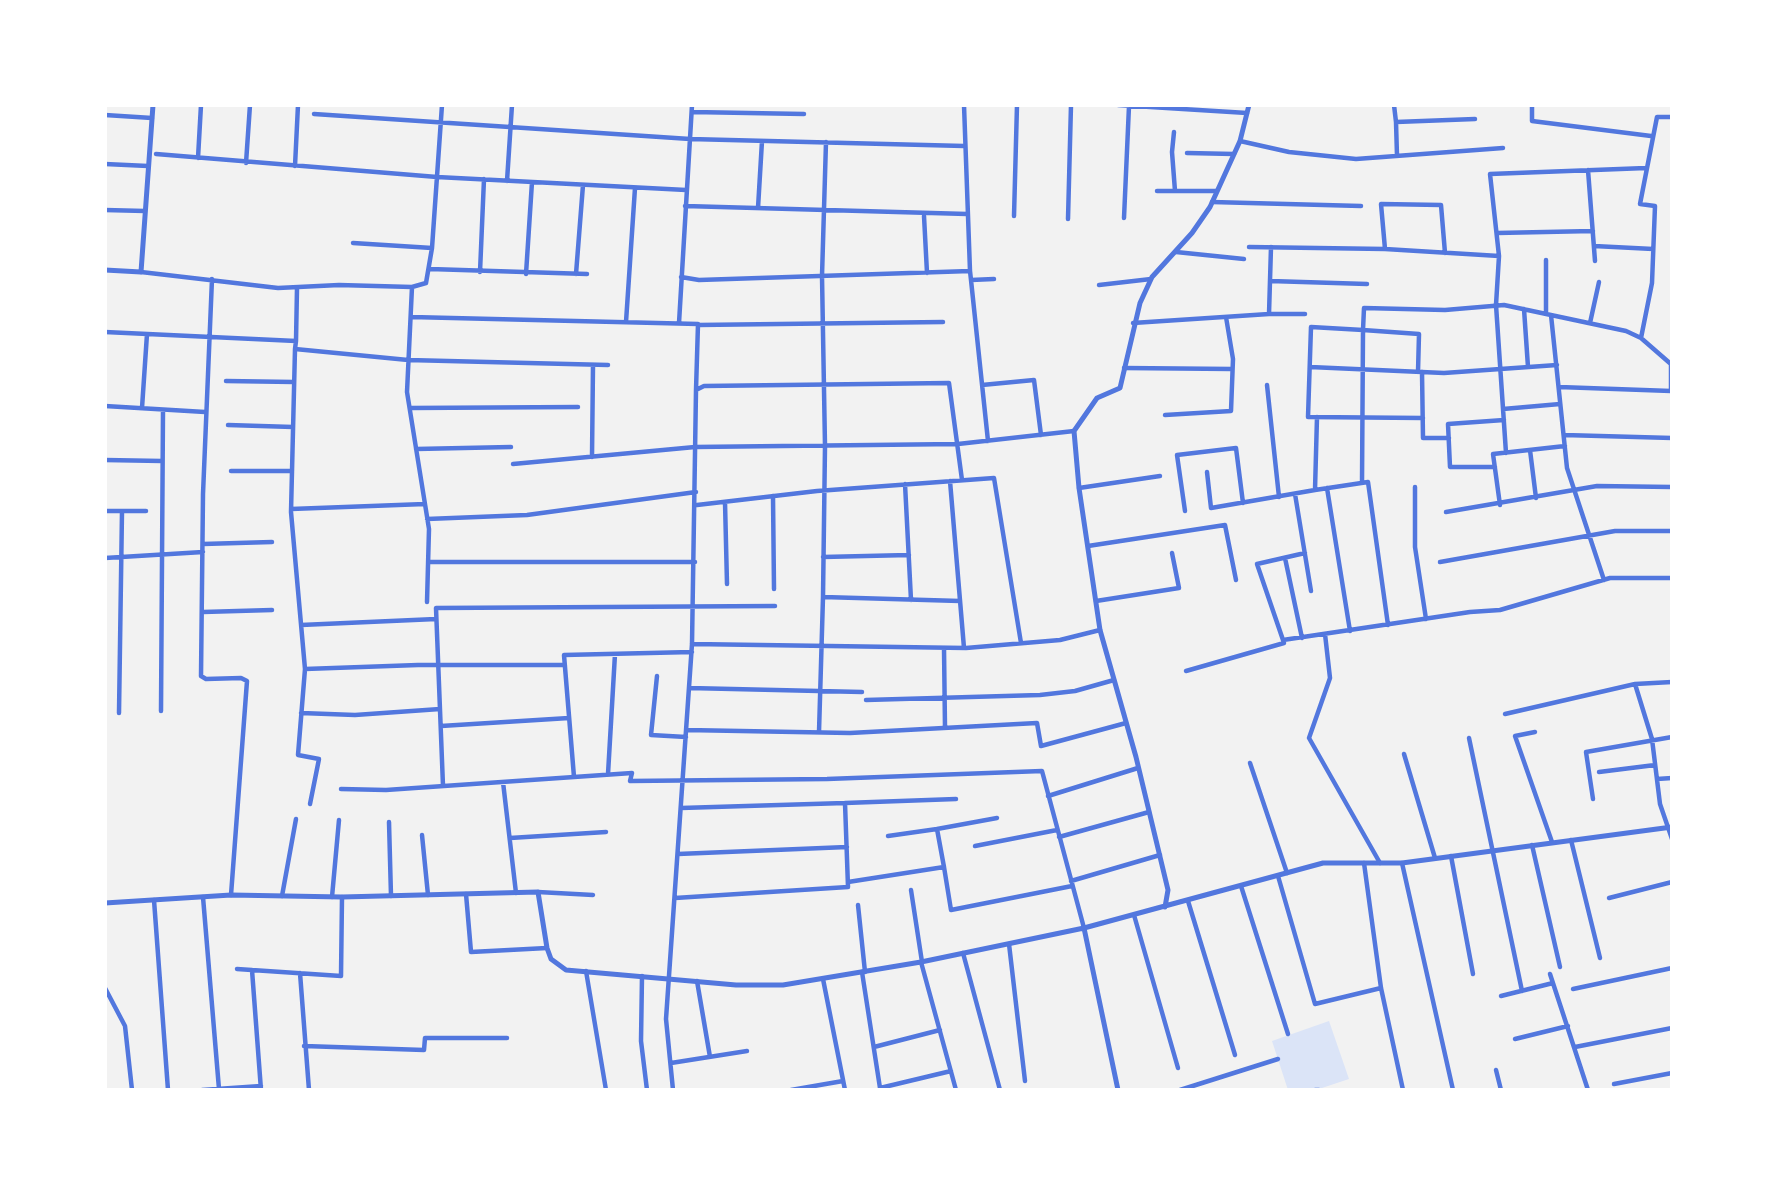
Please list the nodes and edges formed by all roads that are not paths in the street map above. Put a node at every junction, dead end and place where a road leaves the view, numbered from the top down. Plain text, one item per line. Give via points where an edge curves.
1 (153, 105) edge
2 (201, 105) edge
3 (250, 105) edge
4 (299, 105) edge
5 (442, 105) edge
6 (512, 105) edge
7 (692, 105) edge
8 (964, 105) edge
9 (1017, 105) edge
10 (1071, 105) edge
11 (1118, 105) edge
12 (1249, 105) edge
13 (1394, 105) edge
14 (1532, 105) edge
15 (1129, 106) edge
16 (692, 112) junction
17 (1247, 113) junction
18 (314, 114) dead end
19 (804, 114) dead end
20 (105, 116) edge
21 (1672, 117) edge
22 (152, 118) junction
23 (1475, 119) dead end
24 (1396, 122) junction
25 (441, 123) junction
26 (510, 128) junction
27 (1174, 132) dead end
28 (1651, 136) junction
29 (690, 139) junction
30 (762, 141) junction
31 (1240, 141) junction
32 (826, 142) junction
33 (964, 146) junction
34 (1503, 148) dead end
35 (1187, 153) dead end
36 (156, 154) dead end
37 (1235, 154) junction
38 (1397, 156) junction
39 (198, 158) junction
40 (246, 163) junction
41 (105, 164) edge
42 (148, 166) junction
43 (295, 166) junction
44 (1646, 168) junction
45 (1588, 170) junction
46 (437, 177) junction
47 (484, 179) junction
48 (507, 181) junction
49 (533, 182) junction
50 (583, 185) junction
51 (635, 187) junction
52 (686, 190) junction
53 (1157, 191) dead end
54 (1175, 191) junction
55 (1216, 191) junction
56 (1212, 202) junction
57 (685, 206) junction
58 (1360, 206) dead end
59 (758, 208) junction
60 (105, 210) edge
61 (824, 210) junction
62 (145, 211) junction
63 (967, 214) junction
64 (924, 216) dead end
65 (1014, 216) dead end
66 (1124, 218) dead end
67 (1068, 219) dead end
68 (1593, 231) junction
69 (1497, 233) junction
70 (353, 243) dead end
71 (1594, 246) junction
72 (1249, 247) dead end
73 (1271, 247) junction
74 (432, 248) junction
75 (1385, 249) junction
76 (1653, 249) junction
77 (1173, 251) junction
78 (1445, 253) junction
79 (1499, 256) junction
80 (1244, 259) dead end
81 (1546, 260) dead end
82 (1595, 261) dead end
83 (105, 270) edge
84 (430, 270) junction
85 (970, 271) junction
86 (141, 272) junction
87 (480, 272) junction
88 (927, 273) junction
89 (526, 274) junction
90 (576, 274) junction
91 (587, 274) dead end
92 (821, 276) junction
93 (681, 277) junction
94 (212, 279) junction
95 (994, 279) dead end
96 (1151, 279) junction
97 (971, 280) junction
98 (1270, 281) junction
99 (1599, 282) dead end
100 (1367, 284) dead end
101 (1099, 285) dead end
102 (412, 287) junction
103 (297, 288) junction
104 (1496, 305) junction
105 (1524, 309) junction
106 (1269, 314) junction
107 (1305, 314) dead end
108 (1549, 314) junction
109 (411, 317) junction
110 (1226, 317) junction
111 (626, 322) junction
112 (943, 322) dead end
113 (822, 323) junction
114 (1133, 323) junction
115 (1590, 323) junction
116 (679, 324) junction
117 (698, 325) junction
118 (1363, 330) junction
119 (105, 332) edge
120 (147, 334) junction
121 (209, 337) junction
122 (1641, 338) junction
123 (296, 341) junction
124 (295, 349) junction
125 (408, 360) junction
126 (1672, 364) edge
127 (593, 365) junction
128 (608, 365) dead end
129 (1556, 365) junction
130 (1310, 367) junction
131 (1528, 367) junction
132 (1124, 368) junction
133 (1232, 369) junction
134 (1363, 369) junction
135 (1500, 369) junction
136 (1420, 372) junction
137 (226, 380) dead end
138 (294, 382) junction
139 (824, 385) junction
140 (982, 385) junction
141 (1268, 385) dead end
142 (1559, 387) junction
143 (696, 390) junction
144 (1560, 404) junction
145 (105, 406) edge
146 (578, 407) dead end
147 (142, 408) junction
148 (410, 408) junction
149 (1503, 409) junction
150 (163, 410) junction
151 (206, 412) junction
152 (1165, 415) dead end
153 (1317, 417) junction
154 (1363, 417) junction
155 (1423, 418) junction
156 (1504, 420) junction
157 (228, 425) dead end
158 (293, 427) junction
159 (1074, 431) junction
160 (1041, 435) junction
161 (1564, 435) junction
162 (1449, 438) junction
163 (1672, 438) edge
164 (988, 441) junction
165 (958, 444) junction
166 (825, 446) junction
167 (1565, 446) junction
168 (511, 447) dead end
169 (695, 447) junction
170 (416, 449) junction
171 (1530, 450) junction
172 (1506, 453) junction
173 (592, 457) junction
174 (105, 460) edge
175 (162, 461) junction
176 (513, 464) dead end
177 (1495, 467) junction
178 (231, 471) dead end
179 (291, 471) junction
180 (1207, 472) dead end
181 (1160, 477) dead end
182 (962, 480) junction
183 (950, 481) junction
184 (1362, 483) junction
185 (905, 484) junction
186 (1415, 487) dead end
187 (1079, 488) junction
188 (1327, 488) junction
189 (1672, 488) edge
190 (823, 490) junction
191 (1315, 490) junction
192 (1575, 491) junction
193 (696, 492) junction
194 (1295, 494) junction
195 (773, 496) junction
196 (1279, 497) junction
197 (1536, 498) junction
198 (725, 502) junction
199 (1243, 503) junction
200 (425, 505) junction
201 (696, 505) junction
202 (1500, 505) junction
203 (291, 509) junction
204 (105, 511) edge
205 (121, 511) junction
206 (146, 511) dead end
207 (1185, 511) dead end
208 (1446, 512) dead end
209 (427, 519) junction
210 (1672, 531) edge
211 (1590, 536) junction
212 (272, 542) dead end
213 (203, 544) junction
214 (1088, 546) junction
215 (203, 552) junction
216 (1172, 553) dead end
217 (1305, 553) junction
218 (162, 554) junction
219 (909, 555) junction
220 (121, 557) junction
221 (823, 557) junction
222 (105, 558) edge
223 (1285, 558) junction
224 (428, 562) junction
225 (695, 562) junction
226 (1440, 562) dead end
227 (1672, 578) edge
228 (1237, 580) dead end
229 (1604, 580) junction
230 (727, 584) dead end
231 (774, 589) dead end
232 (1311, 591) dead end
233 (824, 597) junction
234 (911, 600) junction
235 (960, 601) junction
236 (1096, 601) junction
237 (427, 602) dead end
238 (775, 606) dead end
239 (693, 607) junction
240 (272, 610) dead end
241 (203, 612) junction
242 (436, 619) junction
243 (1426, 619) junction
244 (301, 625) junction
245 (1388, 625) junction
246 (1100, 630) junction
247 (1350, 631) junction
248 (1325, 634) junction
249 (1302, 638) junction
250 (1283, 640) junction
251 (1021, 643) junction
252 (692, 644) junction
253 (822, 645) junction
254 (944, 648) junction
255 (964, 648) junction
256 (692, 652) junction
257 (615, 654) junction
258 (565, 665) junction
259 (438, 667) junction
260 (304, 669) junction
261 (1186, 671) dead end
262 (656, 676) dead end
263 (1114, 680) junction
264 (1672, 682) edge
265 (1635, 684) junction
266 (689, 688) junction
267 (821, 690) junction
268 (862, 692) dead end
269 (945, 698) junction
270 (866, 699) dead end
271 (440, 709) junction
272 (161, 711) dead end
273 (119, 713) dead end
274 (301, 713) junction
275 (1505, 714) dead end
276 (569, 718) junction
277 (1126, 723) junction
278 (441, 726) junction
279 (945, 728) junction
280 (686, 730) junction
281 (819, 732) junction
282 (1535, 732) dead end
283 (686, 737) junction
284 (1672, 737) edge
285 (1469, 738) dead end
286 (1652, 738) junction
287 (1405, 754) dead end
288 (1250, 763) dead end
289 (1655, 765) junction
290 (1138, 768) junction
291 (1599, 772) dead end
292 (608, 774) junction
293 (574, 777) junction
294 (683, 779) junction
295 (1657, 779) junction
296 (1672, 779) edge
297 (503, 782) junction
298 (443, 786) junction
299 (341, 789) dead end
300 (1048, 796) junction
301 (956, 799) dead end
302 (1593, 799) dead end
303 (845, 803) junction
304 (310, 804) dead end
305 (681, 808) junction
306 (1149, 812) junction
307 (296, 818) dead end
308 (997, 818) dead end
309 (339, 820) dead end
310 (389, 822) dead end
311 (1669, 827) edge
312 (937, 829) junction
313 (1057, 830) junction
314 (606, 832) dead end
315 (422, 835) dead end
316 (888, 836) dead end
317 (1059, 837) junction
318 (510, 838) junction
319 (1571, 839) junction
320 (1672, 839) edge
321 (1552, 842) junction
322 (1532, 845) junction
323 (975, 846) dead end
324 (847, 847) junction
325 (1493, 850) junction
326 (678, 854) junction
327 (1160, 855) junction
328 (1451, 856) junction
329 (1435, 859) junction
330 (1364, 863) junction
331 (1380, 863) junction
332 (1402, 863) junction
333 (944, 867) junction
334 (1287, 873) junction
335 (1278, 876) junction
336 (848, 882) junction
337 (1672, 882) edge
338 (1072, 884) junction
339 (1241, 886) junction
340 (911, 890) dead end
341 (538, 892) junction
342 (516, 893) junction
343 (466, 894) junction
344 (231, 895) junction
345 (428, 895) junction
346 (593, 895) dead end
347 (282, 896) junction
348 (391, 896) junction
349 (203, 897) junction
350 (332, 897) junction
351 (342, 897) junction
352 (675, 898) junction
353 (1609, 898) dead end
354 (154, 900) junction
355 (1188, 901) junction
356 (105, 903) edge
357 (858, 905) dead end
358 (1165, 907) junction
359 (1134, 915) junction
360 (1084, 928) junction
361 (1009, 944) junction
362 (547, 948) junction
363 (963, 953) junction
364 (1600, 958) dead end
365 (921, 962) junction
366 (1560, 967) dead end
367 (1672, 968) edge
368 (237, 969) dead end
369 (252, 970) junction
370 (586, 971) junction
371 (864, 972) junction
372 (299, 973) junction
373 (1473, 974) dead end
374 (1550, 974) dead end
375 (642, 976) junction
376 (671, 978) junction
377 (824, 979) junction
378 (697, 981) junction
379 (1553, 983) junction
380 (105, 988) edge
381 (1381, 988) junction
382 (1573, 989) dead end
383 (1522, 990) junction
384 (107, 996) edge
385 (1501, 996) dead end
386 (1568, 1027) junction
387 (1672, 1028) edge
388 (940, 1030) junction
389 (1288, 1034) dead end
390 (508, 1038) dead end
391 (1515, 1039) dead end
392 (304, 1046) junction
393 (874, 1047) junction
394 (1575, 1047) junction
395 (747, 1051) dead end
396 (1236, 1055) dead end
397 (710, 1058) junction
398 (1278, 1059) dead end
399 (671, 1063) junction
400 (1178, 1068) dead end
401 (951, 1070) junction
402 (1496, 1070) dead end
403 (1672, 1073) edge
404 (843, 1081) junction
405 (1025, 1081) dead end
406 (1614, 1084) dead end
407 (261, 1088) edge
408 (219, 1089) edge
409 (132, 1090) edge
410 (168, 1090) edge
411 (202, 1090) edge
412 (309, 1090) edge
413 (606, 1090) edge
414 (646, 1090) edge
415 (673, 1090) edge
416 (792, 1090) edge
417 (845, 1090) edge
418 (956, 1090) edge
419 (1000, 1090) edge
420 (1118, 1090) edge
421 (1180, 1090) edge
422 (1403, 1090) edge
423 (1453, 1090) edge
424 (1501, 1090) edge
425 (1588, 1090) edge

1 - 22 street
2 - 39 street
3 - 40 street
4 - 43 street
5 - 25 street
6 - 26 street
7 - 16 street
8 - 33 street
9 - 65 street
10 - 67 street
11 - 15 street
12 - 17 street
13 - 24 street
14 - 28 street via 1532,121
15 - 17 street
15 - 66 street
16 - 19 street
16 - 29 street
17 - 31 street
18 - 25 street
20 - 22 street
21 - 28 street via 1657,117
22 - 42 street
23 - 24 street
24 - 38 street
25 - 26 street
25 - 46 street
26 - 29 street
26 - 48 street
27 - 54 street
28 - 44 street
29 - 30 street
29 - 52 street
30 - 32 street
30 - 59 street
31 - 37 street
31 - 38 street via 1356,159
32 - 33 street
32 - 61 street
33 - 63 street
34 - 38 street
35 - 37 street
36 - 39 street
37 - 55 street
39 - 40 street
40 - 43 street
41 - 42 street
42 - 62 street
43 - 46 street
44 - 45 street
44 - 76 street via 1640,204 1655,205
45 - 68 street
45 - 69 street via 1490,174
46 - 47 street
46 - 74 street
47 - 48 street
47 - 87 street
48 - 49 street
49 - 50 street
49 - 89 street
50 - 51 street
50 - 90 street
51 - 52 street
51 - 111 street
52 - 57 street
53 - 54 street
54 - 55 street
55 - 56 street
56 - 58 street
56 - 77 street via 1192,233
57 - 59 street
57 - 93 street
59 - 61 street
60 - 62 street
61 - 63 street
61 - 92 street
62 - 86 street
63 - 85 street
64 - 88 street
68 - 69 street
68 - 71 street
69 - 79 street
70 - 74 street
71 - 76 street
71 - 82 street
72 - 73 street
73 - 75 street
73 - 98 street
74 - 84 street
75 - 78 street
75 - 78 street via 1381,204 1441,205
76 - 122 street via 1652,283
77 - 80 street
77 - 96 street
78 - 79 street
79 - 104 street
81 - 108 street
83 - 86 street
84 - 87 street
84 - 102 street via 426,284
85 - 88 street
85 - 97 street
86 - 94 street
87 - 89 street
88 - 92 street
89 - 90 street
90 - 91 street
92 - 93 street
92 - 113 street
93 - 116 street
94 - 103 street
94 - 121 street
95 - 97 street
96 - 101 street
96 - 114 street
97 - 140 street
98 - 100 street
98 - 106 street
99 - 115 street
102 - 103 street
102 - 109 street
103 - 123 street
104 - 105 street
104 - 118 street via 1445,310 1364,308
104 - 135 street
105 - 108 street
105 - 131 street
106 - 107 street
106 - 110 street
108 - 115 street
108 - 129 street
109 - 111 street
109 - 125 street
110 - 114 street
110 - 133 street
111 - 116 street
112 - 113 street
113 - 117 street
113 - 139 street
114 - 132 street
115 - 122 street
116 - 117 street
117 - 143 street
118 - 130 street via 1311,327
118 - 134 street
118 - 136 street via 1419,334
119 - 120 street
120 - 121 street
120 - 147 street
121 - 123 street
121 - 151 street
122 - 126 street
123 - 124 street
124 - 125 street
124 - 138 street
125 - 127 street
125 - 148 street
126 - 142 street via 1671,391
127 - 128 street
127 - 173 street
129 - 131 street
129 - 142 street
130 - 134 street
130 - 153 street via 1308,417
131 - 135 street
132 - 133 street
132 - 159 street via 1120,388 1097,398
133 - 152 street via 1231,411
134 - 136 street
134 - 154 street
135 - 136 street
135 - 149 street
136 - 155 street
137 - 138 street
138 - 158 street
139 - 143 street via 704,386
139 - 165 street via 949,383
139 - 166 street
140 - 160 street via 1034,380
140 - 164 street
141 - 196 street
142 - 144 street
143 - 169 street
144 - 149 street
144 - 161 street
145 - 147 street
146 - 148 street
147 - 150 street
148 - 170 street
149 - 156 street
150 - 151 street
150 - 175 street
151 - 213 street
153 - 154 street
153 - 191 street
154 - 155 street
154 - 184 street
155 - 162 street via 1423,438
156 - 162 street via 1448,424
156 - 172 street
157 - 158 street
158 - 179 street
159 - 160 street
159 - 187 street
160 - 164 street
161 - 163 street
161 - 167 street
162 - 177 street via 1450,467
164 - 165 street
165 - 166 street
165 - 182 street
166 - 169 street
166 - 190 street
167 - 171 street
167 - 192 street
168 - 170 street
169 - 173 street
169 - 193 street
170 - 200 street
171 - 172 street
171 - 197 street
172 - 177 street via 1493,454
173 - 176 street
174 - 175 street
175 - 218 street
177 - 202 street
178 - 179 street
179 - 203 street
180 - 199 street via 1211,508
181 - 187 street
182 - 183 street
182 - 251 street via 994,478
183 - 185 street
183 - 235 street
184 - 188 street
184 - 245 street via 1368,482
185 - 190 street
185 - 219 street
186 - 243 street via 1415,547
187 - 214 street
188 - 191 street
188 - 247 street
189 - 192 street via 1597,486
190 - 195 street
190 - 221 street
191 - 194 street
192 - 197 street
192 - 211 street
193 - 201 street
193 - 209 street via 527,515
194 - 196 street
194 - 217 street
195 - 198 street
195 - 231 street
196 - 199 street
197 - 202 street
198 - 201 street
198 - 230 street
199 - 207 street via 1236,448 1177,455
200 - 203 street
200 - 209 street
201 - 225 street
202 - 208 street
203 - 244 street
204 - 205 street
205 - 206 street
205 - 220 street
209 - 224 street
210 - 211 street
211 - 226 street
211 - 229 street
212 - 213 street
213 - 215 street
214 - 228 street via 1225,525
214 - 236 street
215 - 218 street
215 - 241 street
216 - 236 street via 1178,588
217 - 223 street
217 - 232 street
218 - 220 street
218 - 272 street
219 - 221 street
219 - 234 street
220 - 222 street
220 - 273 street
221 - 233 street
223 - 249 street
223 - 250 street via 1257,564
224 - 225 street
224 - 237 street
225 - 239 street
227 - 229 street
229 - 243 street via 1500,610
233 - 234 street
233 - 253 street
234 - 235 street
235 - 255 street
236 - 246 street
238 - 239 street
239 - 242 street via 436,608
239 - 252 street
240 - 241 street
241 - 344 street via 201,676 247,681
242 - 244 street
242 - 259 street
243 - 245 street
244 - 260 street
245 - 247 street
246 - 251 street
246 - 263 street
247 - 248 street
248 - 249 street
248 - 331 street via 1330,678 1309,738
249 - 250 street
250 - 261 street
251 - 255 street
252 - 253 street
252 - 256 street
253 - 254 street
253 - 267 street
254 - 255 street
254 - 269 street
256 - 257 street
256 - 266 street
257 - 258 street via 564,655
257 - 292 street
258 - 259 street
258 - 276 street
259 - 260 street
259 - 271 street
260 - 274 street
262 - 283 street via 651,735
263 - 269 street via 1052,693
263 - 277 street
264 - 265 street
265 - 275 street
265 - 286 street
266 - 267 street
266 - 280 street
267 - 268 street
267 - 281 street
269 - 270 street
269 - 279 street
271 - 274 street via 355,715
271 - 278 street
274 - 304 street via 298,755 319,759
276 - 278 street
276 - 293 street
277 - 279 street via 1041,746 1037,723
277 - 290 street
278 - 298 street
279 - 281 street
280 - 281 street
280 - 283 street
282 - 321 street via 1514,736
283 - 294 street
284 - 286 street
285 - 325 street
286 - 289 street
286 - 302 street via 1586,752
287 - 329 street
288 - 334 street
289 - 291 street
289 - 295 street
290 - 300 street
290 - 306 street
292 - 293 street
292 - 294 street via 632,773 630,781
293 - 297 street
294 - 300 street via 1042,771
294 - 305 street
295 - 296 street
295 - 311 street
297 - 298 street
297 - 318 street
298 - 299 street
300 - 313 street
301 - 303 street
303 - 305 street
303 - 324 street
305 - 326 street
306 - 317 street
306 - 327 street
307 - 347 street
308 - 312 street
309 - 350 street
310 - 348 street
311 - 319 street
311 - 320 street
312 - 316 street
312 - 333 street
313 - 317 street
313 - 323 street
314 - 318 street
315 - 345 street
317 - 338 street
318 - 342 street
319 - 321 street
319 - 364 street
321 - 322 street
322 - 325 street
322 - 366 street
324 - 326 street
324 - 336 street
325 - 328 street
325 - 383 street
326 - 352 street
327 - 338 street
327 - 358 street via 1168,891
328 - 329 street
328 - 373 street
329 - 332 street
330 - 331 street
330 - 334 street via 1323,863
330 - 381 street
331 - 332 street
332 - 423 street
333 - 336 street
333 - 338 street via 951,910
334 - 335 street
335 - 339 street
335 - 381 street via 1315,1004
336 - 352 street via 848,887
337 - 353 street
338 - 360 street
339 - 355 street
339 - 389 street
340 - 365 street
341 - 342 street
341 - 346 street
341 - 362 street
342 - 343 street
343 - 345 street
343 - 362 street via 471,952
344 - 347 street
344 - 349 street
345 - 348 street
347 - 350 street
348 - 351 street
349 - 354 street
349 - 408 street
350 - 351 street
351 - 372 street via 341,976
352 - 376 street
354 - 356 street
354 - 410 street
355 - 358 street
355 - 396 street
357 - 371 street
358 - 359 street
359 - 360 street
359 - 400 street
360 - 361 street
360 - 420 street
361 - 363 street
361 - 405 street
362 - 370 street via 557,965
363 - 365 street
363 - 419 street
365 - 371 street
365 - 388 street
367 - 382 street
368 - 369 street
369 - 372 street
369 - 407 street
370 - 375 street
370 - 413 street
371 - 377 street
371 - 393 street
372 - 392 street
374 - 379 street
375 - 376 street
375 - 414 street
376 - 378 street
376 - 399 street via 666,1019
377 - 378 street via 783,985
377 - 404 street
378 - 397 street
379 - 383 street
379 - 386 street
380 - 384 street
381 - 422 street
383 - 385 street
384 - 409 street via 125,1026
386 - 391 street
386 - 394 street
387 - 394 street
388 - 393 street
388 - 401 street
390 - 392 street via 425,1038 424,1050
392 - 412 street
393 - 401 street via 880,1088
394 - 425 street
395 - 397 street
397 - 399 street
398 - 421 street
399 - 415 street
401 - 418 street
402 - 424 street
403 - 406 street
404 - 416 street
404 - 417 street
407 - 408 street
408 - 411 street

